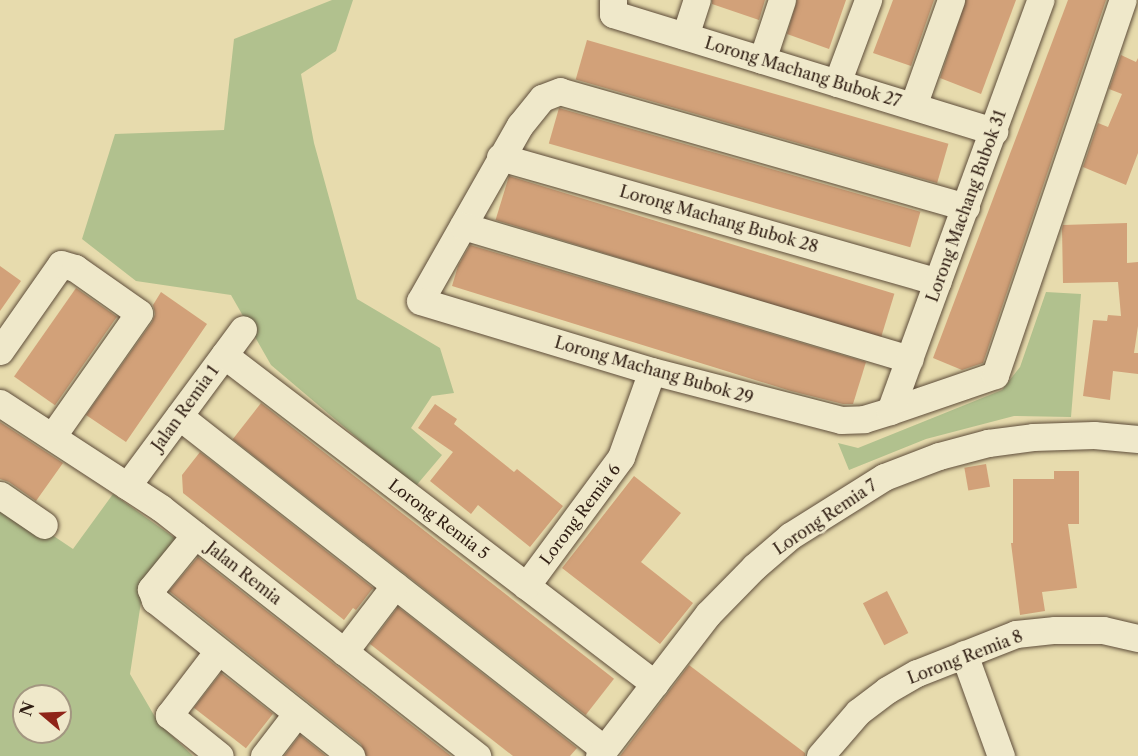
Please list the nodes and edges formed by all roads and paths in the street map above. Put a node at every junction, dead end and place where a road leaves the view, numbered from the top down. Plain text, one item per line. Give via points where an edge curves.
1 (697, 0) edge
2 (782, 0) edge
3 (868, 0) edge
4 (951, 0) edge
5 (1040, 0) edge
6 (1123, 0) edge
7 (613, 7) edge
8 (685, 36) junction
9 (762, 60) junction
10 (837, 83) junction
11 (913, 106) junction
12 (994, 131) junction
13 (500, 157) junction
14 (966, 207) junction
15 (463, 226) junction
16 (938, 282) junction
17 (243, 329) dead end
18 (0, 351) edge
19 (224, 355) junction
20 (909, 359) junction
21 (652, 371) junction
22 (0, 403) edge
23 (890, 411) junction
24 (179, 416) junction
25 (52, 437) junction
26 (1138, 439) edge
27 (128, 486) junction
28 (0, 495) edge
29 (44, 525) dead end
30 (195, 535) junction
31 (395, 585) junction
32 (526, 586) junction
33 (1138, 638) edge
34 (218, 651) junction
35 (344, 652) junction
36 (964, 654) junction
37 (654, 684) junction
38 (297, 713) junction
39 (601, 752) edge
40 (220, 756) edge
41 (264, 756) edge
42 (351, 756) edge
43 (477, 756) edge
44 (820, 756) edge
45 (1001, 756) edge

1 - 8 street
2 - 9 street
3 - 10 street
4 - 11 street
5 - 12 street, Lorong Machang Bubok 31
6 - 23 street, Lorong Machang Bubok 29 via 995,375
7 - 8 street, Lorong Machang Bubok 27
8 - 9 street, Lorong Machang Bubok 27
9 - 10 street, Lorong Machang Bubok 27
10 - 11 street, Lorong Machang Bubok 27
11 - 12 street, Lorong Machang Bubok 27
12 - 14 street, Lorong Machang Bubok 31
13 - 14 street via 542,98 560,91
13 - 15 street
13 - 16 street, Lorong Machang Bubok 28
14 - 16 street, Lorong Machang Bubok 31
15 - 20 street
15 - 21 street, Lorong Machang Bubok 29 via 420,301
16 - 20 street, Lorong Machang Bubok 31
17 - 19 street, Jalan Remia 1
18 - 25 street via 61,264 75,268 139,314
19 - 24 street, Jalan Remia 1
19 - 32 street, Lorong Remia 5
20 - 23 street, Lorong Machang Bubok 31
21 - 23 street, Lorong Machang Bubok 29 via 841,420 864,419
21 - 32 street, Lorong Remia 6 via 621,457
22 - 25 street, Jalan Remia
24 - 27 street, Jalan Remia 1
24 - 31 street
25 - 27 street, Jalan Remia
26 - 37 street, Lorong Remia 7 via 1033,436 939,456 884,477 790,536 754,567 708,614
27 - 30 street, Jalan Remia
28 - 29 street
30 - 34 street via 151,589 154,600
30 - 35 street, Jalan Remia
31 - 35 street
31 - 39 street
32 - 37 street, Lorong Remia 5
33 - 36 street, Lorong Remia 8 via 1103,630 1055,630 1016,634
34 - 38 street
34 - 40 street via 169,715
35 - 43 street, Jalan Remia
36 - 44 street, Lorong Remia 8 via 886,690 858,712
36 - 45 street
37 - 39 street, Lorong Remia 7
38 - 41 street
38 - 42 street

